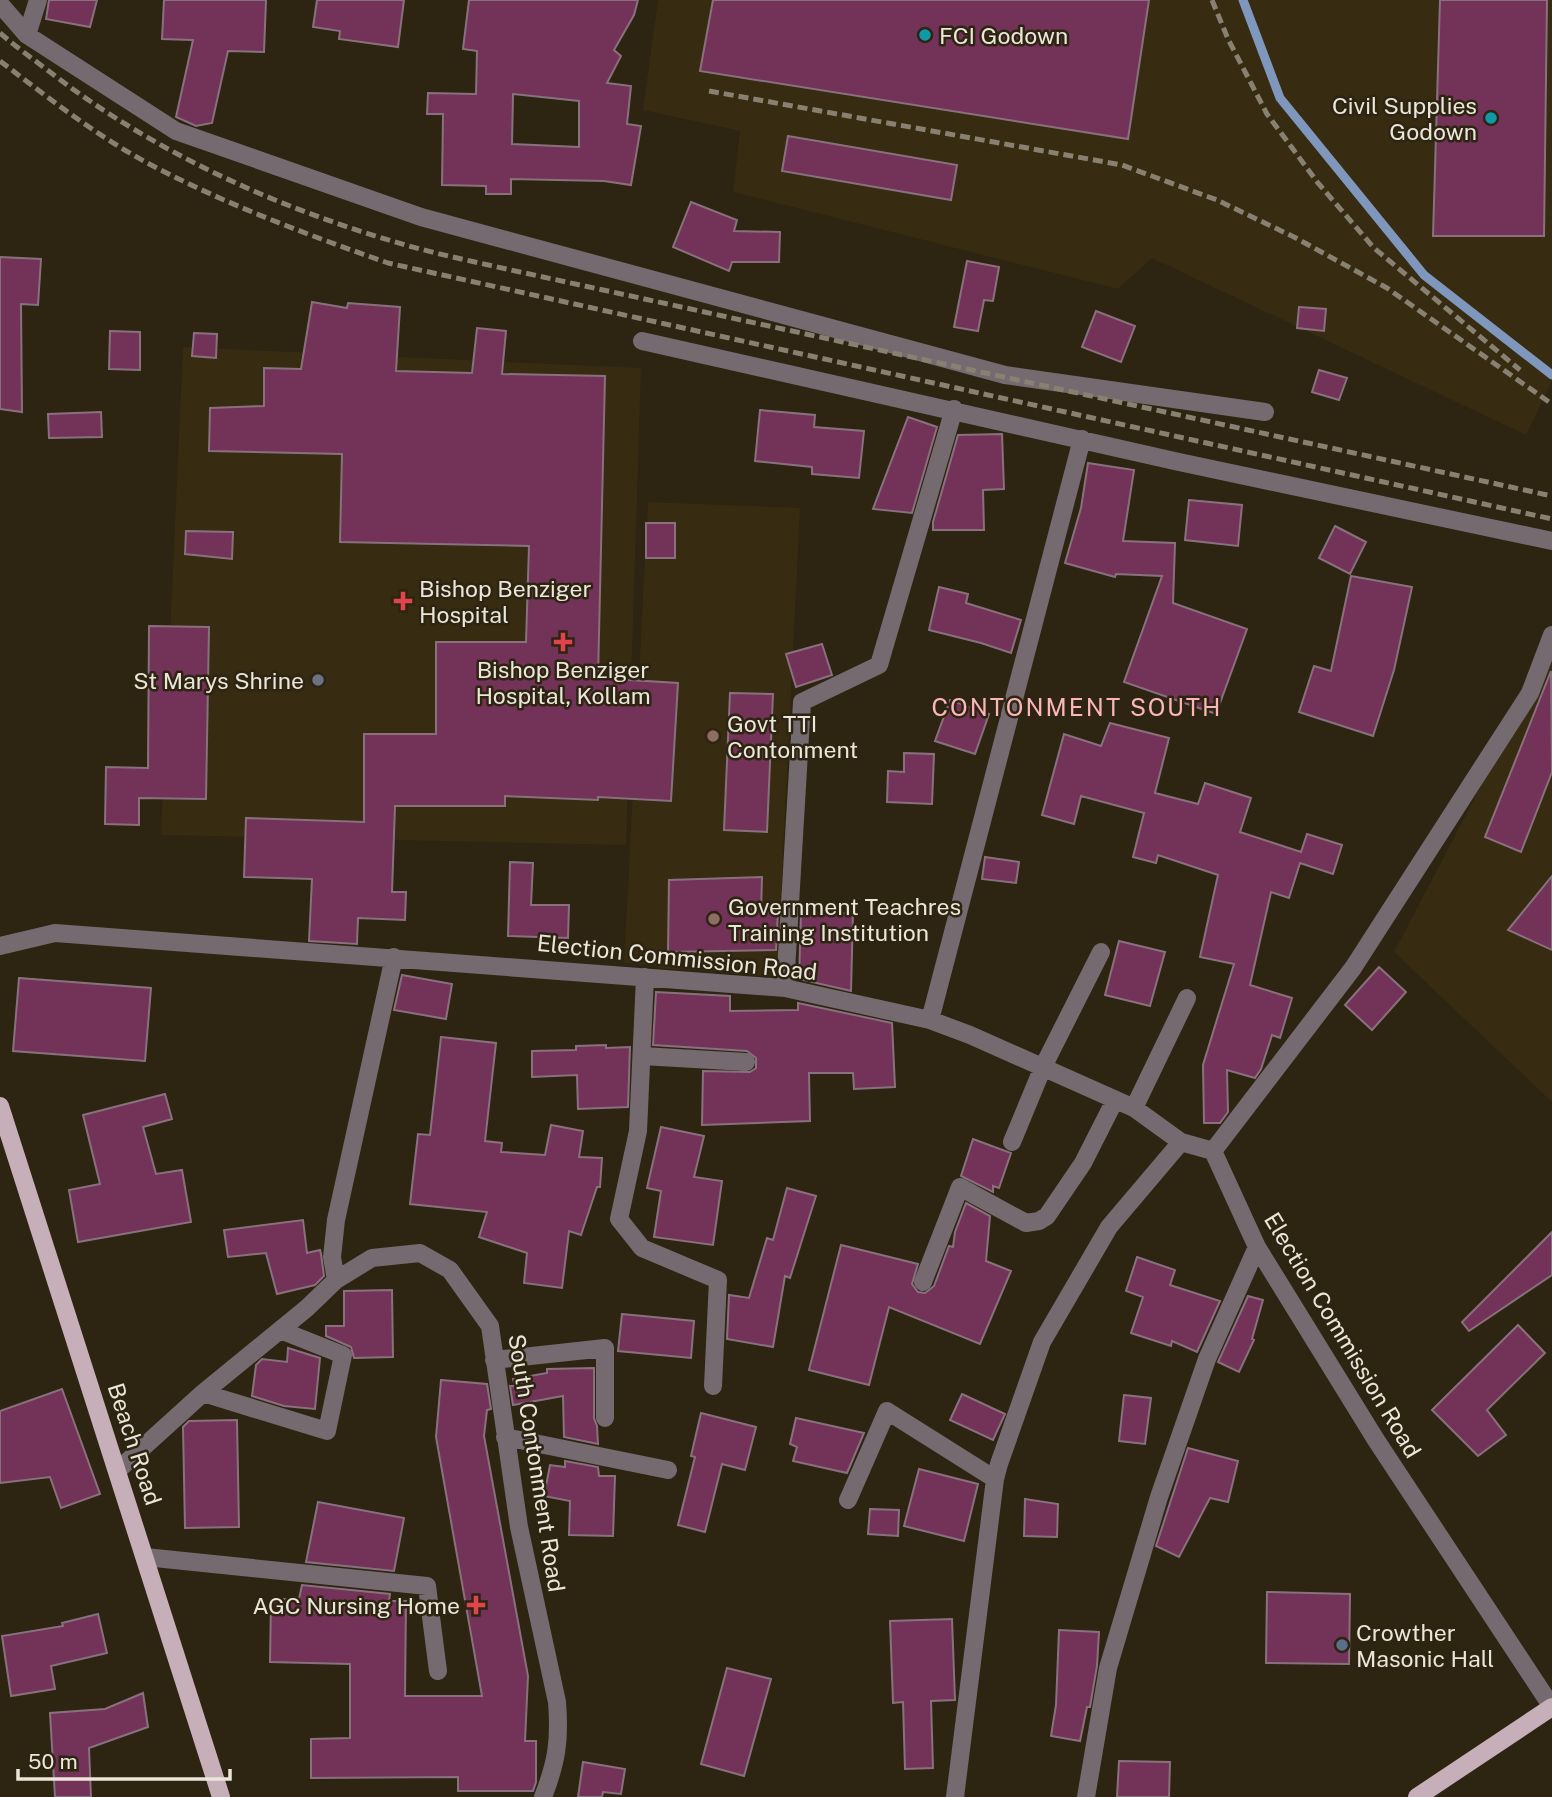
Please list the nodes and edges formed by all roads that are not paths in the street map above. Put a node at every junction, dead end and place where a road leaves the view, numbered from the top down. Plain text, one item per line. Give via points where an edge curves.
1 (38, 0) edge
2 (0, 4) edge
3 (27, 35) junction
4 (642, 341) dead end
5 (954, 409) junction
6 (1265, 412) dead end
7 (1082, 439) junction
8 (1552, 541) edge
9 (1552, 635) edge
10 (0, 946) edge
11 (1101, 952) dead end
12 (394, 957) junction
13 (645, 977) junction
14 (786, 988) junction
15 (1187, 998) dead end
16 (930, 1020) junction
17 (642, 1056) junction
18 (746, 1062) dead end
19 (1043, 1067) junction
20 (1115, 1100) junction
21 (0, 1105) edge
22 (1134, 1108) junction
23 (1181, 1142) junction
24 (1012, 1143) dead end
25 (1213, 1151) junction
26 (1257, 1247) junction
27 (337, 1280) junction
28 (923, 1282) dead end
29 (280, 1330) junction
30 (494, 1360) junction
31 (713, 1386) dead end
32 (202, 1393) junction
33 (605, 1418) dead end
34 (505, 1437) junction
35 (118, 1470) junction
36 (668, 1470) dead end
37 (995, 1479) junction
38 (848, 1500) dead end
39 (145, 1557) junction
40 (438, 1671) dead end
41 (1552, 1707) edge
42 (221, 1797) edge
43 (543, 1797) edge
44 (955, 1797) edge
45 (1086, 1797) edge
46 (1417, 1797) edge

1 - 3 street
2 - 3 street
3 - 6 street via 176,131 421,218 1005,375
4 - 5 street
5 - 7 street
5 - 14 street via 879,665 802,702
7 - 8 street
7 - 16 street
9 - 25 street via 1530,693 1353,968
10 - 12 street, Election Commission Road via 55,933
11 - 19 street
12 - 13 street, Election Commission Road
12 - 27 street via 337,1220 332,1257
13 - 14 street, Election Commission Road
13 - 17 street
14 - 16 street, Election Commission Road
15 - 22 street
16 - 19 street, Election Commission Road
17 - 18 street
17 - 31 street via 638,1131 619,1219 642,1248 718,1280
19 - 20 street, Election Commission Road
19 - 24 street
20 - 22 street, Election Commission Road
20 - 28 street via 1083,1163 1039,1221 1026,1223 960,1187
21 - 35 main road, Beach Road
22 - 23 street, Election Commission Road
23 - 25 street, Election Commission Road
23 - 37 street via 1110,1227 1042,1342
25 - 26 street, Election Commission Road
26 - 41 street, Election Commission Road via 1376,1440
26 - 45 street via 1206,1359 1159,1497 1108,1668
27 - 29 street, South Contonment Road
27 - 30 street, South Contonment Road via 372,1258 420,1253 450,1270 490,1326
29 - 32 street, South Contonment Road
29 - 32 street via 342,1355 327,1431
30 - 33 street via 605,1348
30 - 34 street, South Contonment Road
32 - 35 street, South Contonment Road
34 - 36 street
34 - 43 street, South Contonment Road via 519,1527 557,1702 555,1766
35 - 39 main road, Beach Road
37 - 38 street via 887,1411
37 - 44 street
39 - 40 street via 427,1587
39 - 42 main road, Beach Road
41 - 46 main road

